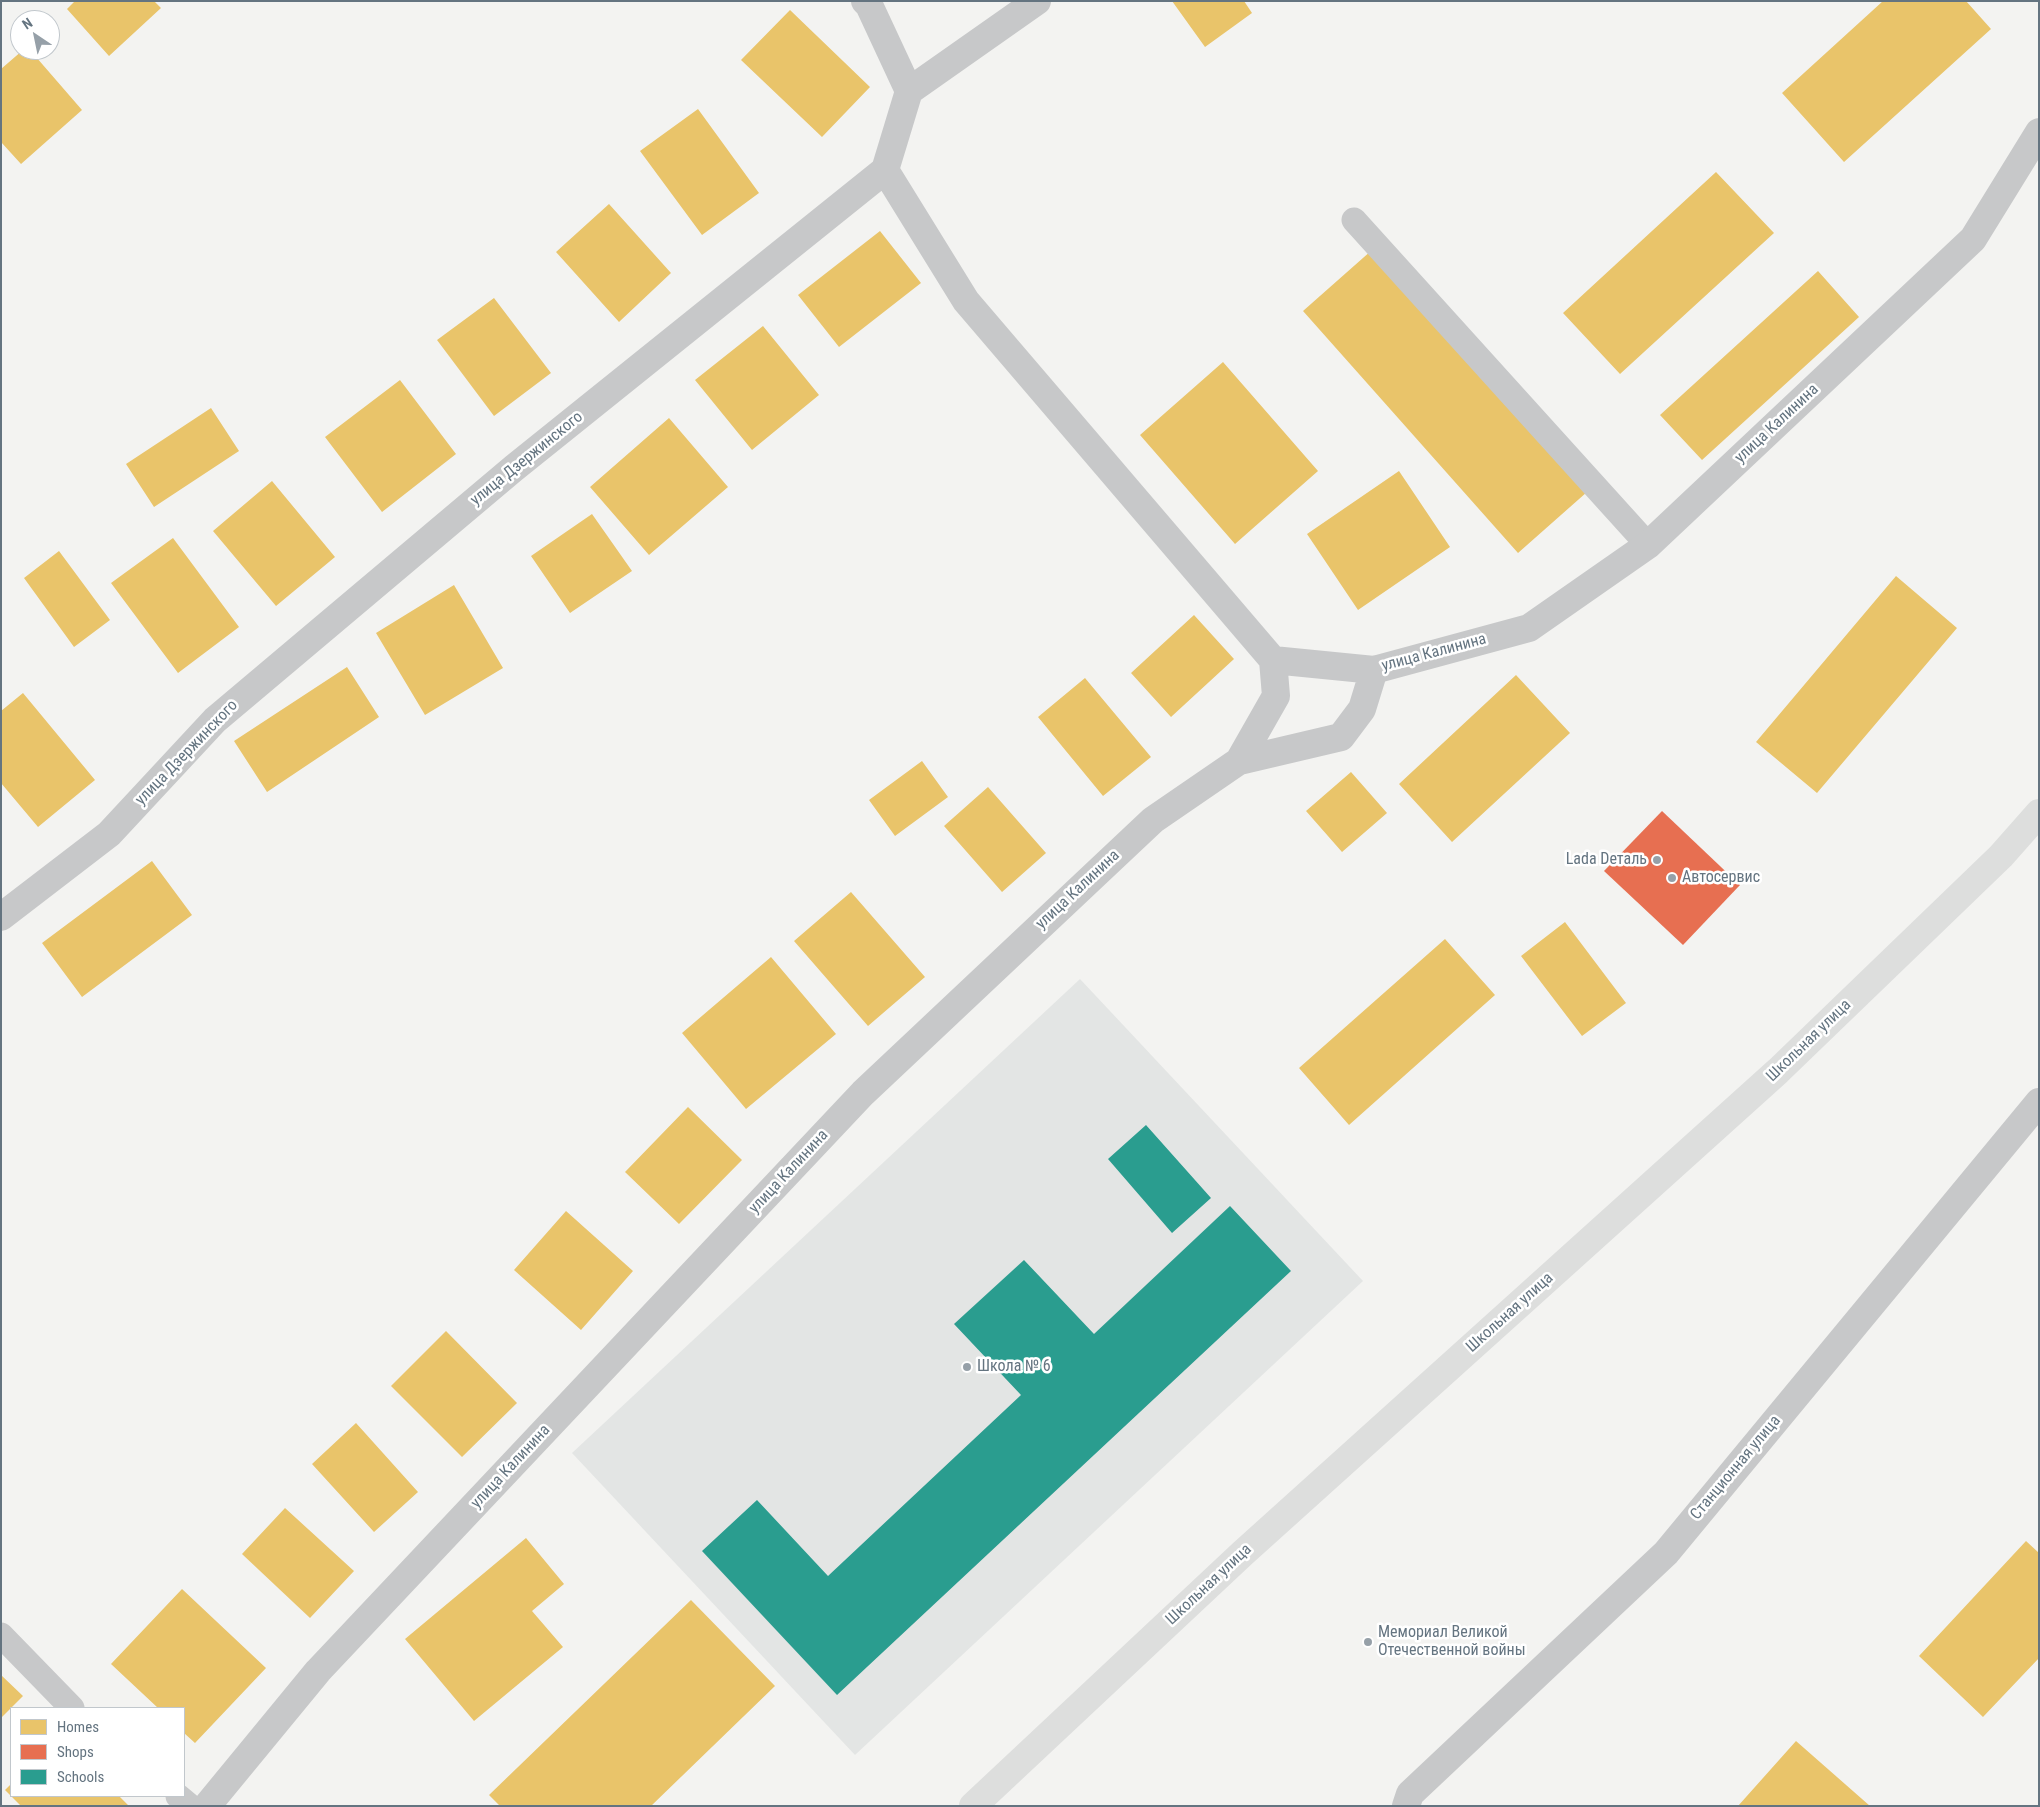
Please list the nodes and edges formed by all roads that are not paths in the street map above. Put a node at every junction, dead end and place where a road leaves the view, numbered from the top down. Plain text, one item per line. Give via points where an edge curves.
1 (865, 1) edge
2 (1037, 1) edge
3 (909, 91) junction
4 (2039, 132) edge
5 (885, 170) junction
6 (1354, 220) dead end
7 (1648, 545) junction
8 (1273, 660) junction
9 (1374, 670) junction
10 (1239, 762) junction
11 (2039, 813) edge
12 (1, 917) edge
13 (2039, 1102) edge
14 (1, 1635) edge
15 (71, 1707) edge
16 (179, 1797) edge
17 (190, 1806) edge
18 (207, 1806) edge
19 (973, 1806) edge
20 (1406, 1806) edge

1 - 3 street
2 - 3 street
3 - 5 street
4 - 7 street, улица Калинина via 1973,239
5 - 8 street via 966,301
5 - 12 street, улица Дзержинского via 514,468 222,714 109,834
6 - 7 lane
7 - 9 street, улица Калинина via 1528,628
8 - 9 street
8 - 10 street via 1276,696
9 - 10 street, улица Калинина via 1362,709 1341,737
10 - 18 street, улица Калинина via 1153,820 863,1094 318,1671
11 - 19 main road, Школьная улица via 2001,856 1778,1071 1243,1553
13 - 20 street, Станционная улица via 1666,1553 1410,1794
14 - 15 lane
16 - 17 lane

